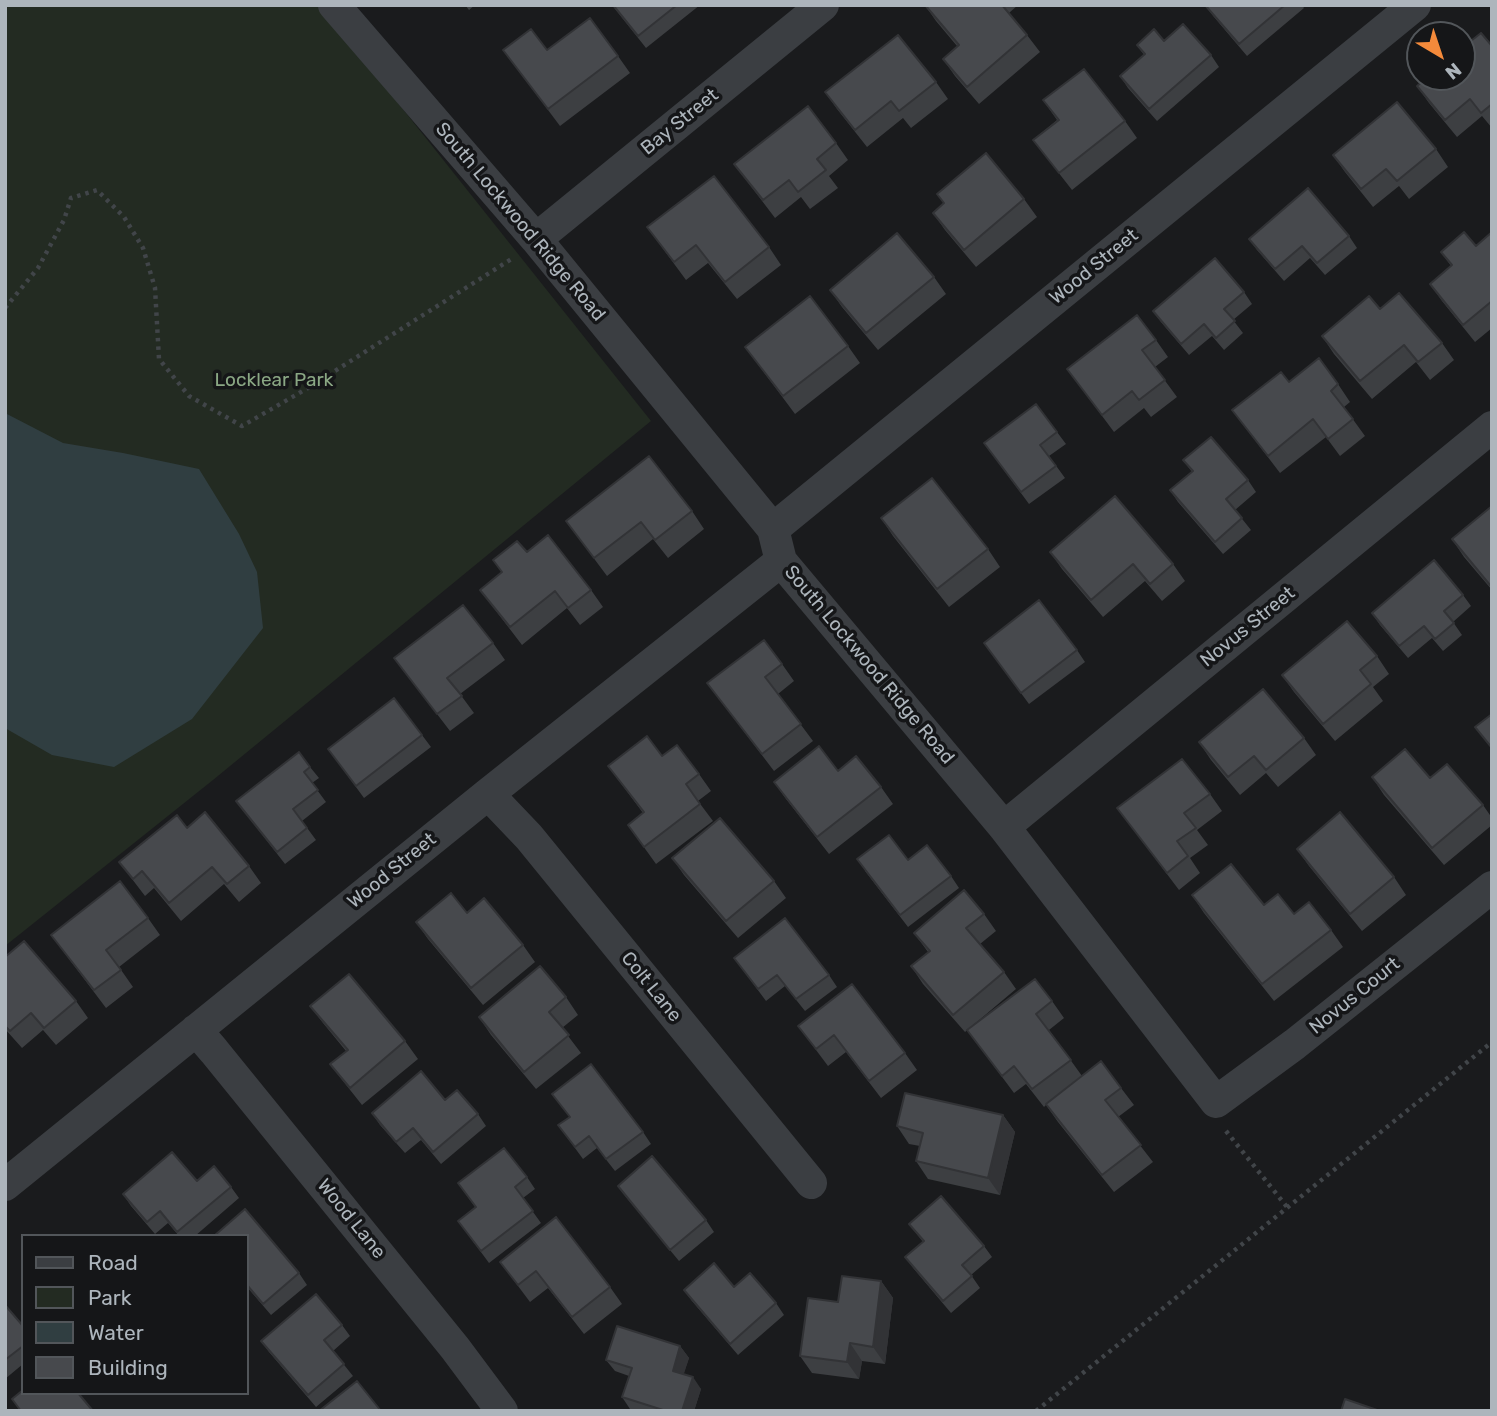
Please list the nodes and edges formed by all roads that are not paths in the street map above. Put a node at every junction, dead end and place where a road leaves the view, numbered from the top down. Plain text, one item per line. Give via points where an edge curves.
1 (334, 5) edge
2 (823, 5) edge
3 (1415, 5) edge
4 (526, 247) junction
5 (1492, 427) edge
6 (774, 529) junction
7 (781, 561) junction
8 (488, 794) junction
9 (1004, 827) junction
10 (1492, 887) edge
11 (196, 1030) junction
12 (1216, 1102) joint
13 (811, 1183) dead end
14 (5, 1185) edge
15 (502, 1411) edge

1 - 4 street, South Lockwood Ridge Road
2 - 4 street, Bay Street
3 - 6 street, Wood Street
4 - 6 street, South Lockwood Ridge Road
5 - 9 street, Novus Street
6 - 7 street, South Lockwood Ridge Road
7 - 8 street, Wood Street
7 - 9 street, South Lockwood Ridge Road
8 - 11 street, Wood Street
8 - 13 street, Colt Lane
9 - 12 street, South Lockwood Ridge Road
10 - 12 street, Novus Court
11 - 14 street, Wood Street
11 - 15 street, Wood Lane

